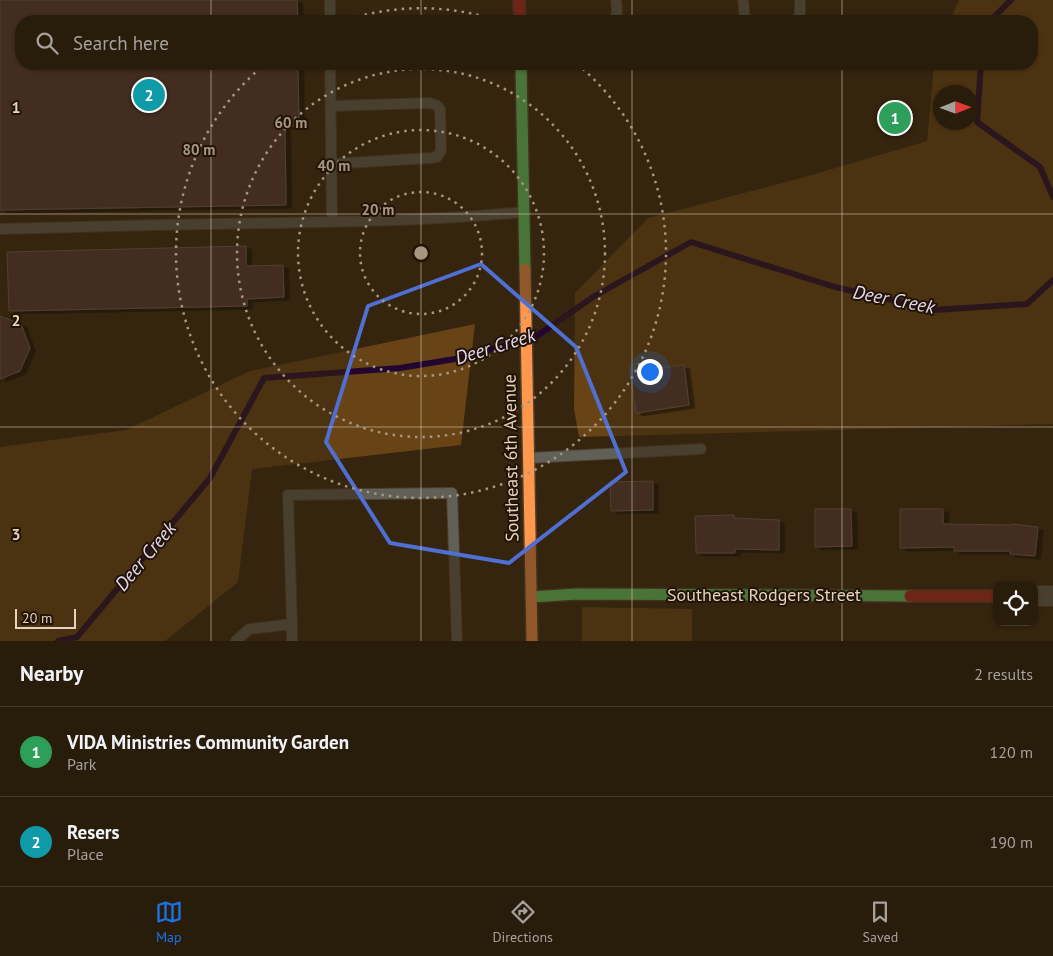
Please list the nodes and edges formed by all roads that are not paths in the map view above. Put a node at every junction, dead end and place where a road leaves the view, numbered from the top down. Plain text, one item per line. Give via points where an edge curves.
1 (330, 0) edge
2 (520, 0) edge
3 (616, 0) edge
4 (743, 0) edge
5 (800, 0) edge
6 (330, 15) edge
7 (520, 15) edge
8 (616, 15) edge
9 (744, 15) edge
10 (799, 15) edge
11 (330, 70) edge
12 (521, 70) edge
13 (331, 106) junction
14 (331, 164) junction
15 (524, 212) junction
16 (332, 222) junction
17 (0, 229) edge
18 (701, 448) dead end
19 (528, 458) junction
20 (993, 596) edge
21 (1038, 596) edge
22 (1053, 596) edge
23 (531, 597) junction
24 (292, 624) junction
25 (236, 641) edge
26 (292, 641) edge
27 (457, 641) edge
28 (532, 641) edge

1 - 6 lane
2 - 7 main road
3 - 8 lane
4 - 9 lane
5 - 10 lane
11 - 13 lane
12 - 15 main road, Southeast 6th Avenue
13 - 14 lane
13 - 14 lane via 436,105 440,109 441,151 437,157 431,158
14 - 16 lane
15 - 16 lane
15 - 19 main road, Southeast 6th Avenue
16 - 17 lane
18 - 19 lane
19 - 23 main road, Southeast 6th Avenue
20 - 23 main road, Southeast Rodgers Street via 577,594
21 - 22 street
23 - 28 main road, Southeast 6th Avenue
24 - 25 lane via 249,629
24 - 26 lane
24 - 27 lane via 288,495 452,494

